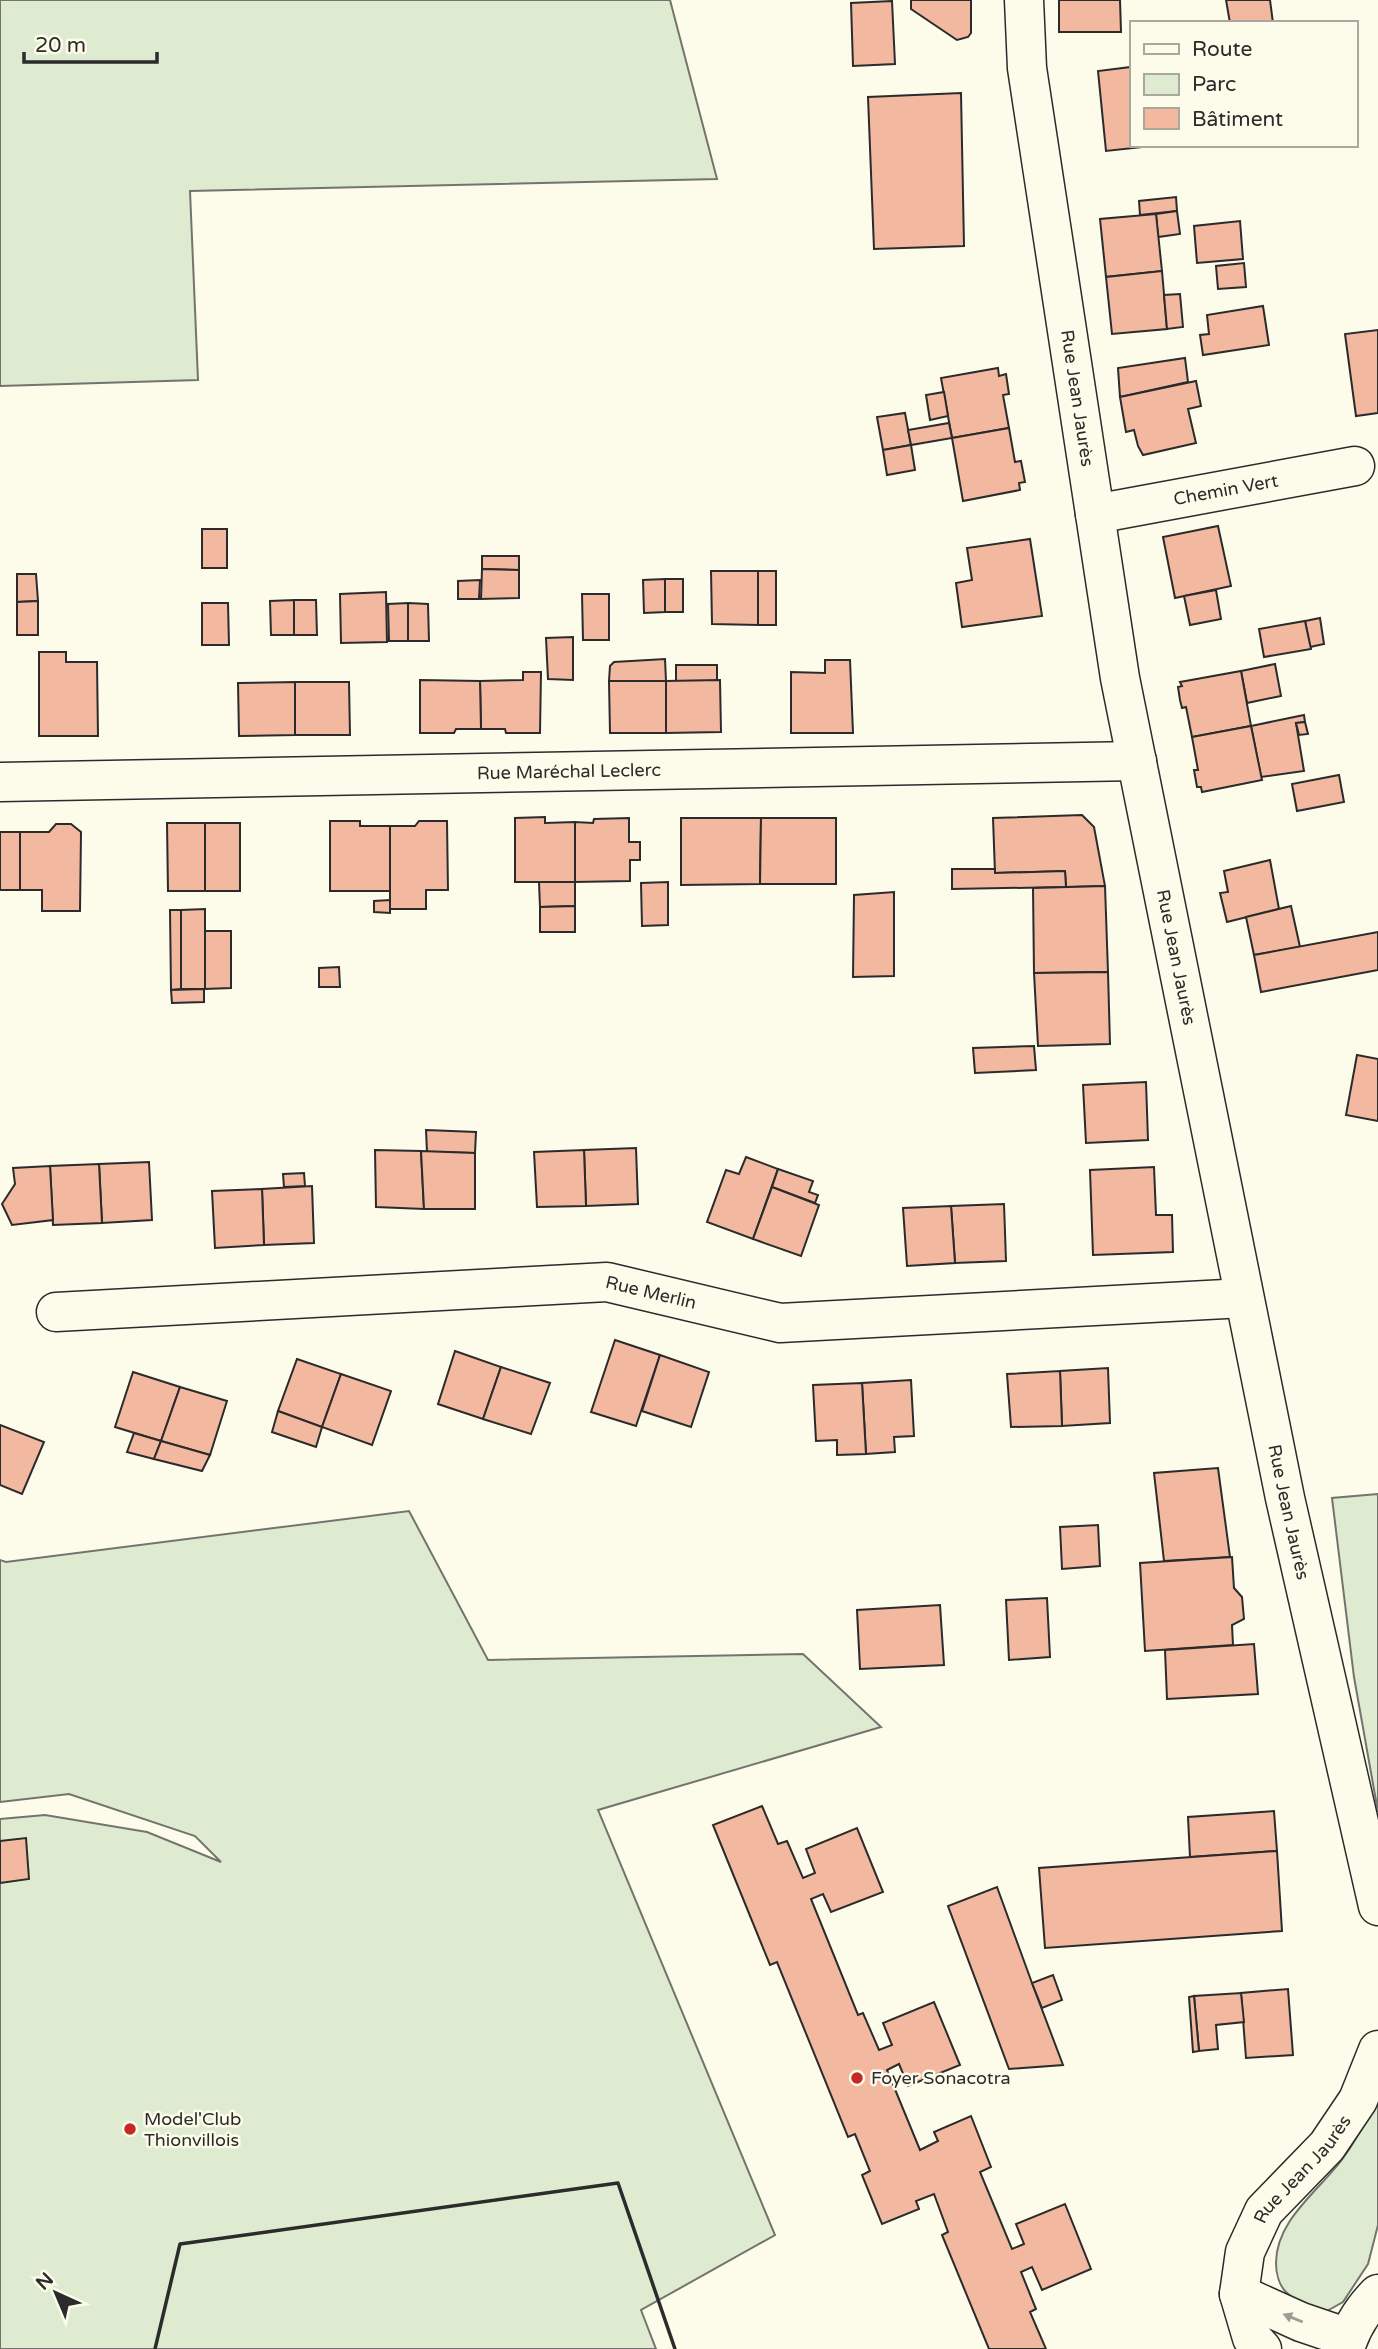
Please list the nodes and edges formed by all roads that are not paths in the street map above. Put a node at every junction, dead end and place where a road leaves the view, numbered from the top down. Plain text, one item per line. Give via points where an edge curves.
1 (1024, 0) edge
2 (1355, 466) dead end
3 (1095, 514) junction
4 (1137, 761) junction
5 (0, 782) edge
6 (1244, 1298) junction
7 (56, 1312) dead end
8 (1378, 1906) edge
9 (1378, 2050) edge
10 (1239, 2294) junction
11 (1378, 2294) edge
12 (1347, 2344) edge
13 (1262, 2349) edge

1 - 3 street, Rue Jean Jaurès via 1027,68
2 - 3 street, Chemin Vert
3 - 4 street, Rue Jean Jaurès
4 - 5 street, Rue Maréchal Leclerc
4 - 6 street, Rue Jean Jaurès
6 - 7 street, Rue Merlin via 780,1323 607,1282
6 - 8 street, Rue Jean Jaurès
9 - 10 street, Rue Jean Jaurès via 1358,2099 1327,2146 1264,2211 1245,2252
12 -> 10 street
10 - 13 street, Rue Jean Jaurès via 1252,2338
11 - 12 street via 1364,2308

